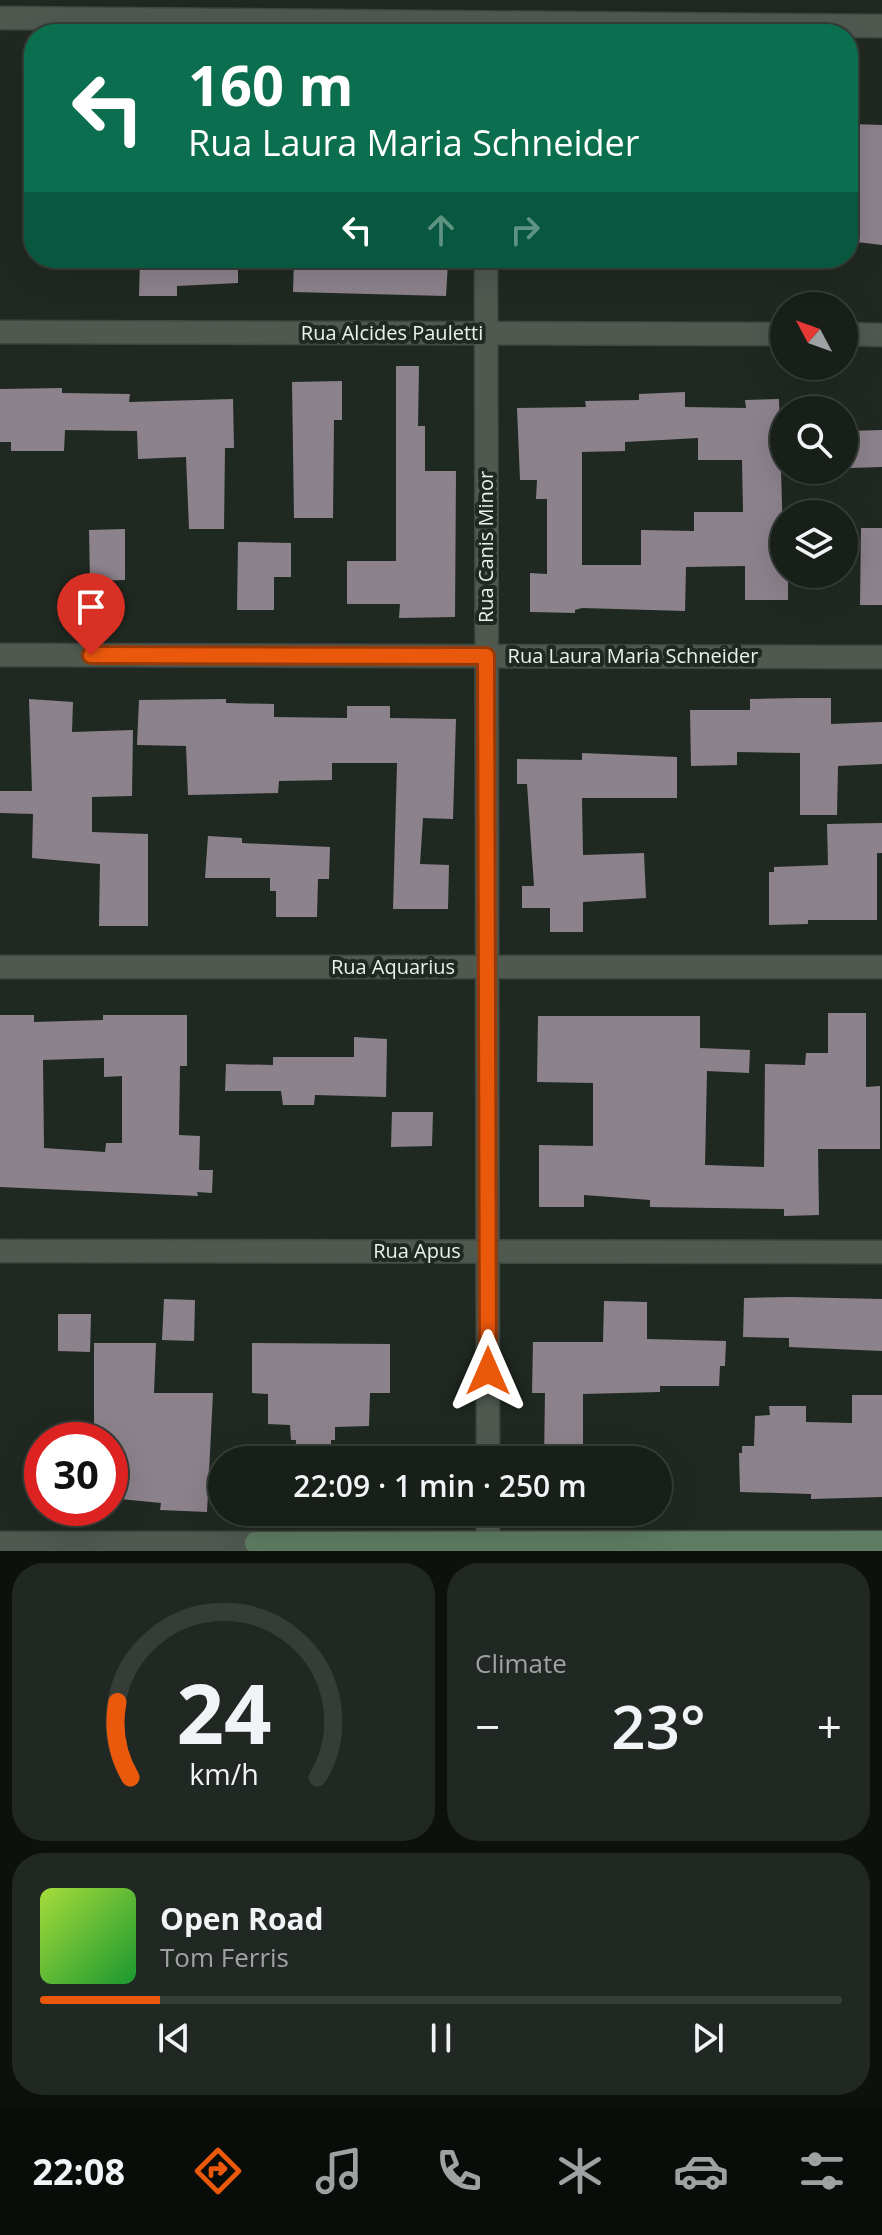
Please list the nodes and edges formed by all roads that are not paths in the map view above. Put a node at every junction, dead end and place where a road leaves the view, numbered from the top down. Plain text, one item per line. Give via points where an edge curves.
1 (0, 18) edge
2 (291, 24) edge
3 (858, 26) edge
4 (882, 26) edge
5 (486, 268) edge
6 (0, 332) edge
7 (486, 334) junction
8 (770, 334) edge
9 (858, 334) edge
10 (882, 335) edge
11 (0, 655) edge
12 (486, 656) junction
13 (882, 657) edge
14 (0, 967) edge
15 (487, 967) junction
16 (882, 967) edge
17 (0, 1251) edge
18 (488, 1251) junction
19 (882, 1252) edge
20 (488, 1446) edge
21 (488, 1526) edge
22 (882, 1542) edge
23 (0, 1543) edge
24 (256, 1543) joint
25 (488, 1543) junction
26 (534, 1547) edge
27 (821, 1547) edge

1 - 2 street
3 - 4 street
5 - 7 street, Rua Canis Minor
6 - 7 street, Rua Alcides Pauletti
7 - 8 street, Rua Alcides Pauletti
7 - 12 street, Rua Canis Minor
9 - 10 street
11 - 12 street, Rua Laura Maria Schneider
12 - 13 street, Rua Laura Maria Schneider
12 - 15 street, Rua Canis Minor
14 - 15 street, Rua Aquarius
15 - 16 street, Rua Aquarius
15 - 18 street, Rua Canis Minor
17 - 18 street, Rua Apus
18 - 19 street, Rua Apus
18 - 20 street, Rua Canis Minor
21 - 25 street
22 - 27 main road
23 - 24 street
24 - 25 main road
25 - 26 main road
26 - 27 main road

